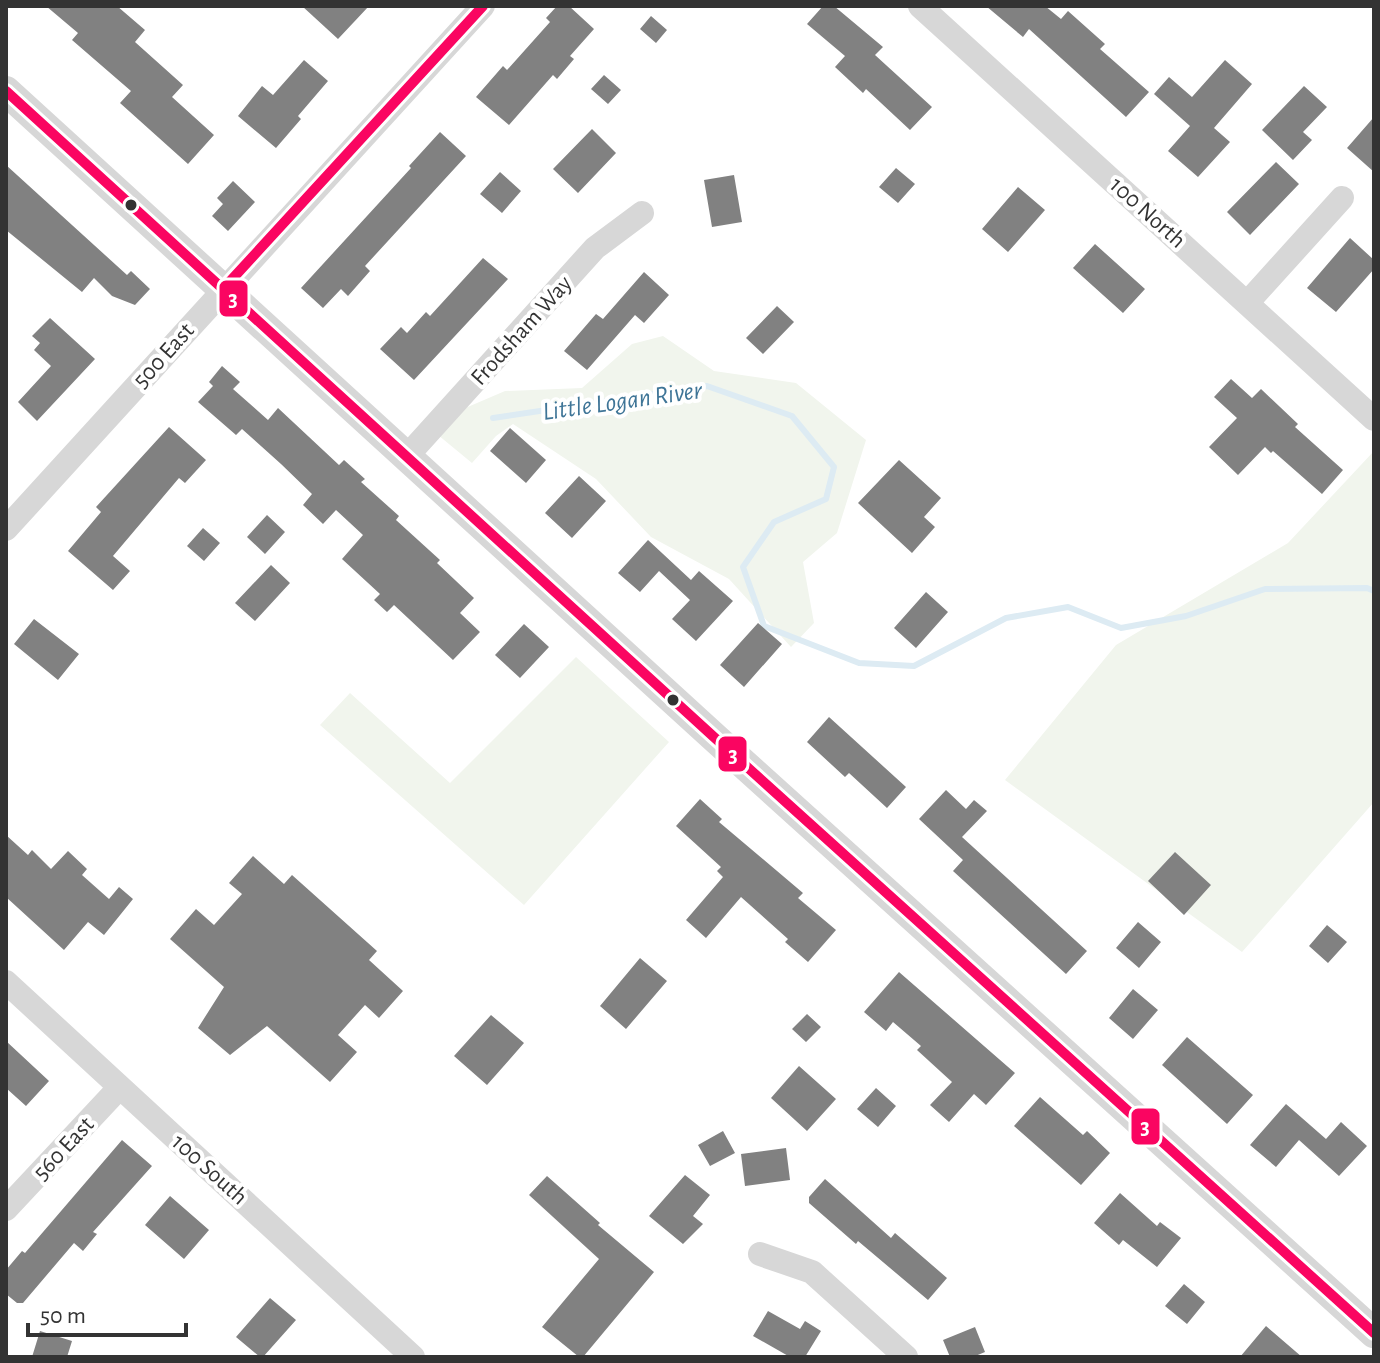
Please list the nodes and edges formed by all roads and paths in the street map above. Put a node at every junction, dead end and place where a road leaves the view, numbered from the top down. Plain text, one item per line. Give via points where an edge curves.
1 (483, 6) edge
2 (920, 6) edge
3 (6, 91) edge
4 (1342, 198) dead end
5 (642, 213) dead end
6 (223, 289) junction
7 (1248, 302) junction
8 (1374, 419) edge
9 (408, 455) junction
10 (6, 529) edge
11 (6, 982) edge
12 (120, 1087) junction
13 (6, 1209) edge
14 (760, 1254) dead end
15 (1374, 1333) edge
16 (413, 1357) edge
17 (906, 1357) edge

1 - 6 street, 500 East
2 - 7 street, 100 North
3 - 6 street
4 - 7 street
5 - 9 street, Frodsham Way via 595,248
6 - 9 street
6 - 10 street, 500 East
7 - 8 street, 100 North
9 - 15 street
11 - 12 street, 100 South
12 - 13 street, 560 East
12 - 16 street, 100 South
14 - 17 street via 812,1272

